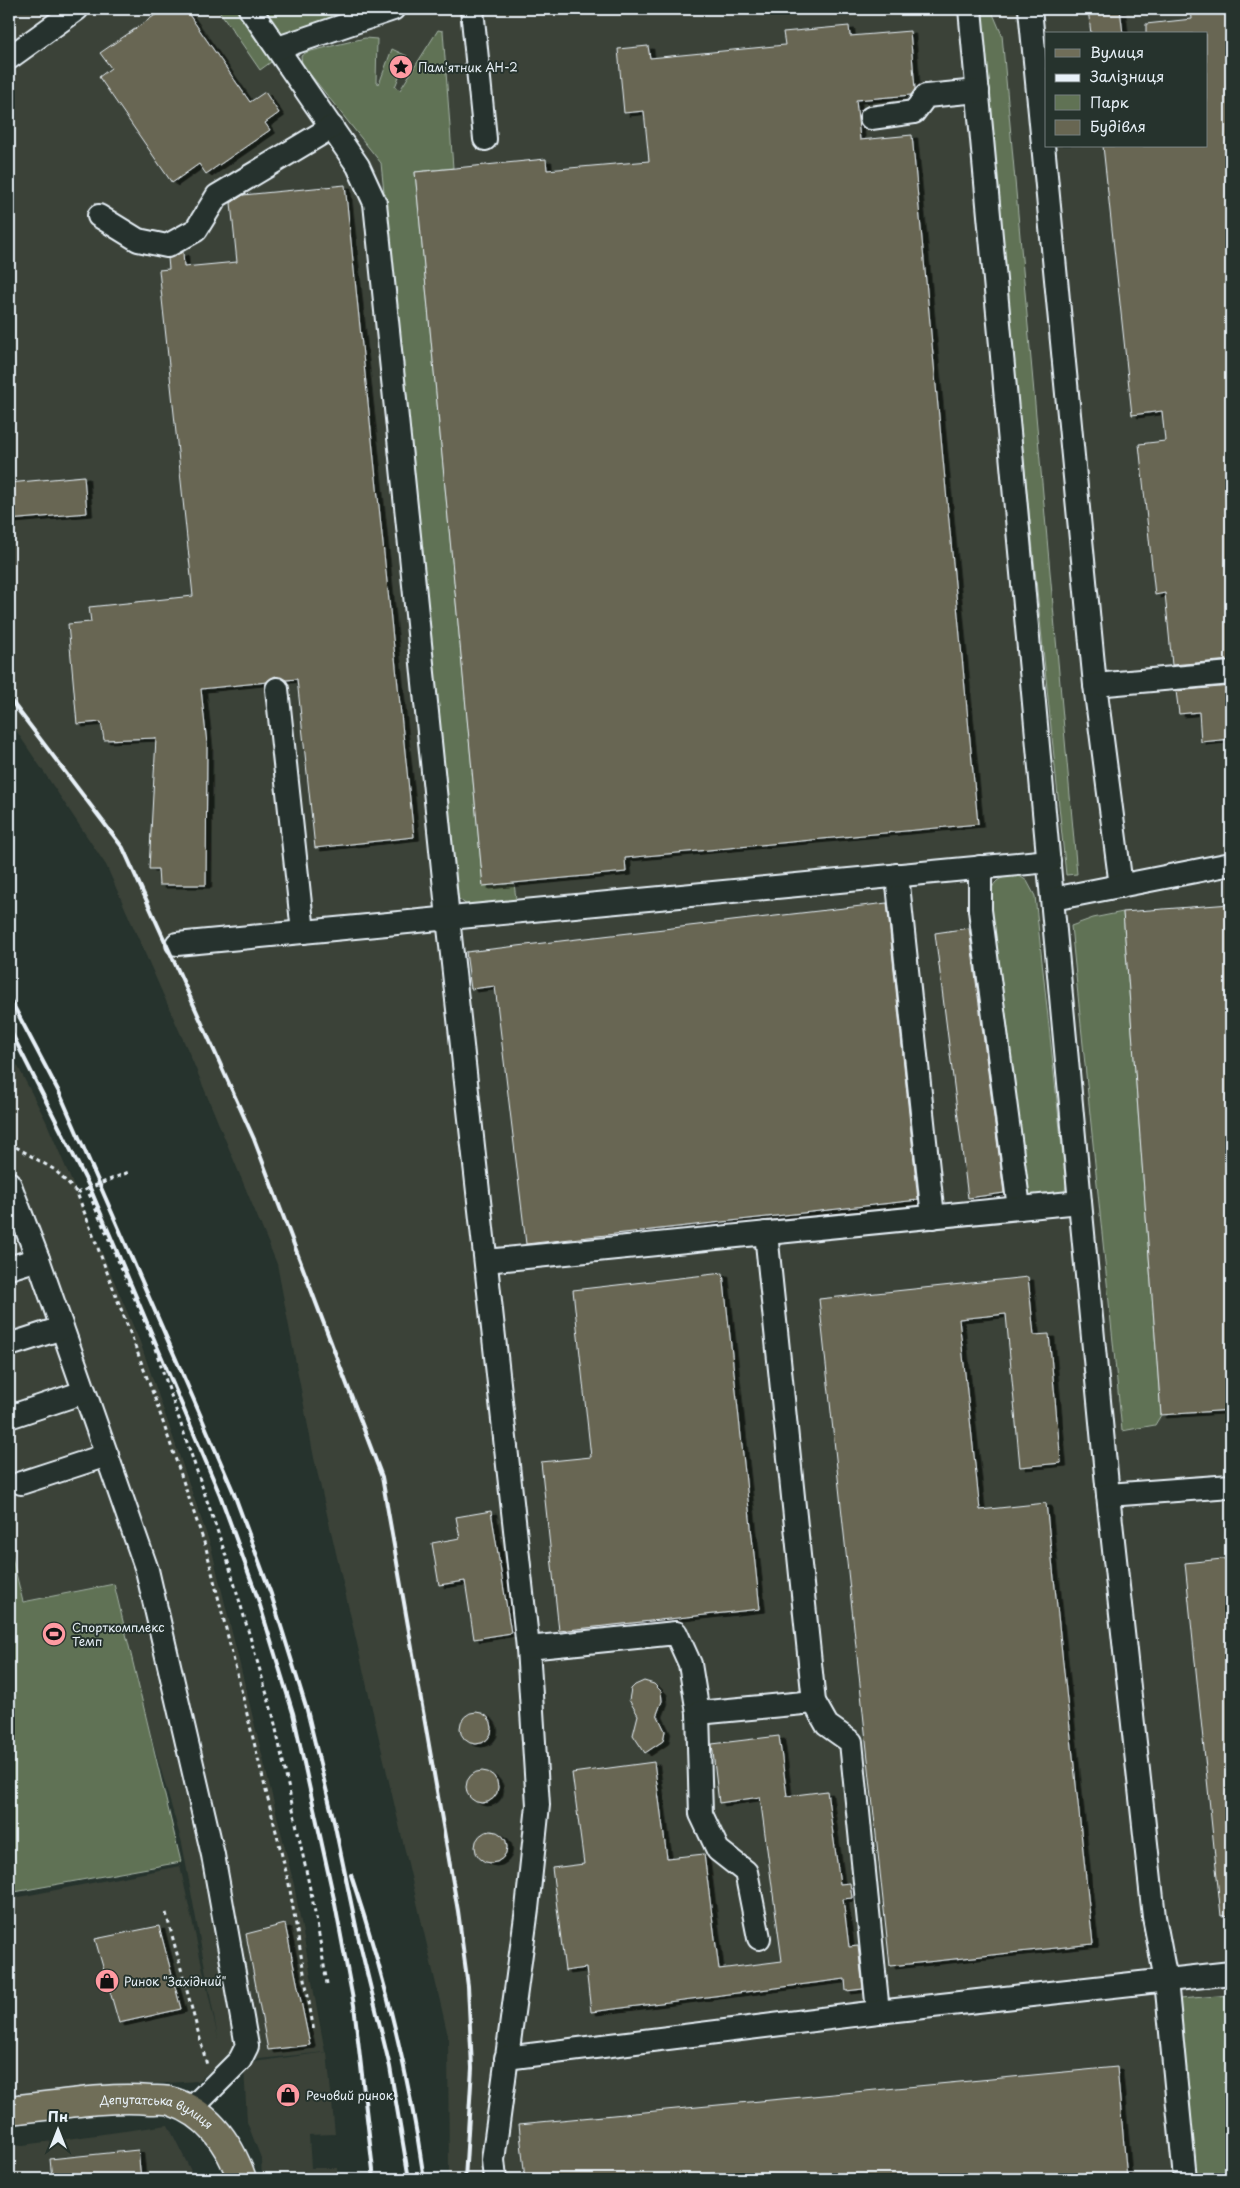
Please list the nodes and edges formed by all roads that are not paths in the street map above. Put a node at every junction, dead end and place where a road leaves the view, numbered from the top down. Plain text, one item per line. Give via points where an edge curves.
1 (77, 9) edge
2 (250, 9) edge
3 (394, 9) edge
4 (472, 9) edge
5 (970, 9) edge
6 (1030, 9) edge
7 (278, 48) junction
8 (9, 58) edge
9 (978, 91) junction
10 (872, 118) dead end
11 (332, 127) junction
12 (484, 139) dead end
13 (99, 216) dead end
14 (1231, 673) edge
15 (1095, 685) junction
16 (277, 688) dead end
17 (1049, 861) junction
18 (1231, 864) edge
19 (980, 867) junction
20 (897, 875) junction
21 (1121, 886) junction
22 (1053, 899) junction
23 (448, 918) junction
24 (303, 932) junction
25 (177, 944) dead end
26 (9, 1183) edge
27 (1080, 1202) junction
28 (1019, 1208) junction
29 (933, 1216) junction
30 (766, 1233) junction
31 (38, 1259) junction
32 (486, 1261) junction
33 (9, 1268) edge
34 (62, 1328) junction
35 (9, 1345) edge
36 (84, 1392) junction
37 (9, 1417) edge
38 (107, 1455) junction
39 (21, 1483) dead end
40 (1231, 1486) edge
41 (1108, 1495) junction
42 (528, 1648) junction
43 (814, 1702) junction
44 (698, 1712) junction
45 (759, 1938) dead end
46 (1231, 1974) edge
47 (1166, 1980) junction
48 (878, 2012) junction
49 (506, 2058) junction
50 (9, 2110) edge
51 (190, 2110) junction
52 (242, 2179) edge
53 (495, 2179) edge
54 (1184, 2179) edge

1 - 8 lane
2 - 7 lane
3 - 7 lane
4 - 12 lane
5 - 9 lane
6 - 15 lane
7 - 11 lane
9 - 10 lane via 926,96 914,112
9 - 17 lane
11 - 13 lane via 217,196 196,230 167,246 138,240
11 - 23 lane via 358,166 375,203
14 - 15 lane
15 - 21 lane
16 - 24 lane
17 - 19 lane
17 - 22 lane
18 - 21 lane
19 - 20 lane
19 - 28 lane via 980,910
20 - 23 lane
20 - 29 lane
21 - 22 lane
22 - 27 lane
23 - 24 lane
23 - 32 lane
24 - 25 lane
26 - 31 lane
27 - 28 lane
27 - 41 lane
28 - 29 lane
29 - 30 lane
30 - 32 lane
30 - 43 lane
31 - 33 lane
31 - 34 lane
32 - 42 lane
34 - 35 lane
34 - 36 lane
36 - 37 lane
36 - 38 lane
38 - 39 lane
38 - 51 lane via 150,1579 213,1855 247,2046 240,2060
40 - 41 lane
41 - 47 lane via 1154,1918
42 - 44 lane via 676,1633 690,1664
42 - 49 lane via 538,1805
43 - 44 lane
43 - 48 lane via 827,1725 851,1742
44 - 45 lane via 701,1814 718,1850 746,1872
46 - 47 lane
47 - 48 lane
47 - 54 lane
48 - 49 lane
49 - 53 lane via 493,2160
50 - 51 main road, Депутатська вулиця via 127,2098 172,2101
51 - 52 main road, Депутатська вулиця via 211,2124

